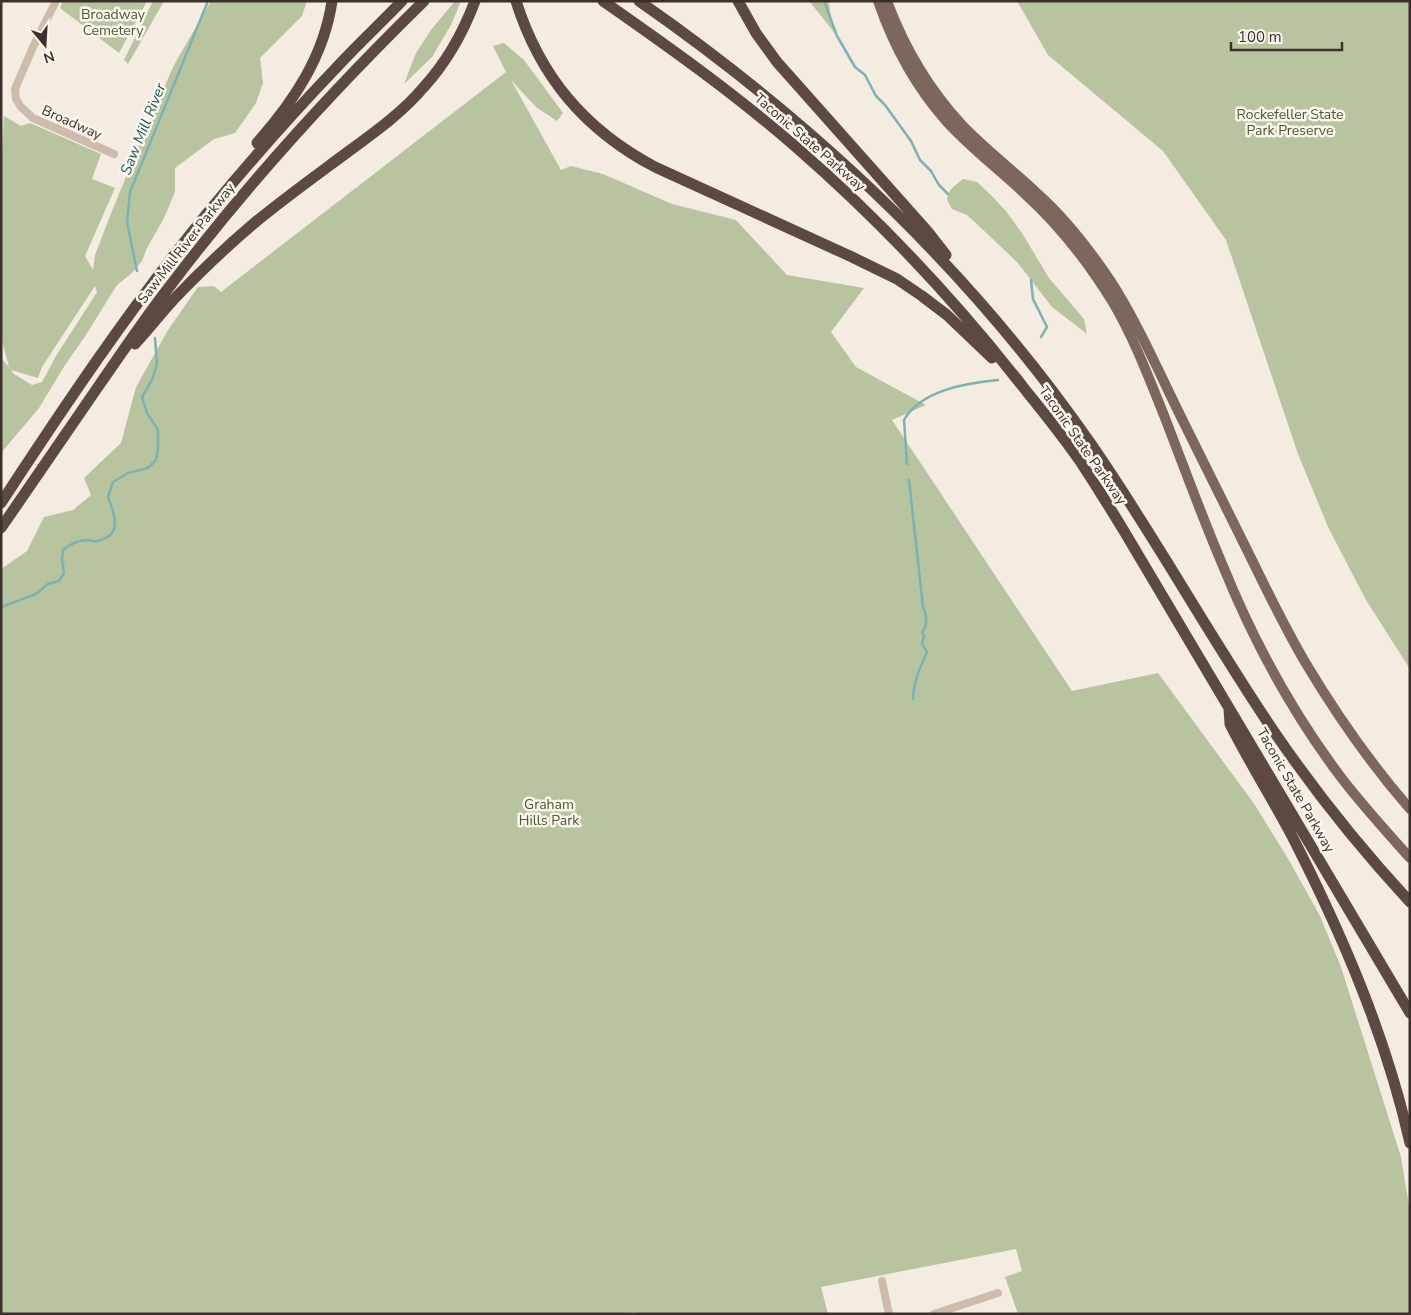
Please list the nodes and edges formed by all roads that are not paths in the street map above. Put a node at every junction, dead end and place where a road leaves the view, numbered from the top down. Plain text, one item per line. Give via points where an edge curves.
1 (56, 1) edge
2 (332, 1) edge
3 (402, 1) edge
4 (424, 1) edge
5 (476, 1) edge
6 (516, 1) edge
7 (603, 1) edge
8 (639, 1) edge
9 (738, 1) edge
10 (878, 1) edge
11 (887, 1) edge
12 (114, 154) dead end
13 (165, 267) junction
14 (964, 284) junction
15 (111, 368) junction
16 (1027, 391) junction
17 (1, 503) edge
18 (1, 528) edge
19 (1228, 705) junction
20 (1410, 808) edge
21 (1410, 858) edge
22 (1410, 902) edge
23 (1410, 1013) edge
24 (1410, 1143) edge
25 (882, 1281) dead end
26 (998, 1294) dead end
27 (889, 1314) edge
28 (934, 1314) edge

1 - 12 street, Broadway via 15,89 16,99 33,118
2 - 13 highway via 316,57 295,95 236,168
3 - 13 highway, Saw Mill River Parkway via 277,132
4 - 15 highway, Saw Mill River Parkway via 344,81 243,194 170,285
5 - 15 highway via 450,54 414,99 232,242
6 - 16 highway via 523,23 555,83 581,114 610,140 655,167 906,285 947,314
7 - 16 highway, Taconic State Parkway via 732,95 835,182 931,278
8 - 14 highway, Taconic State Parkway via 724,63 808,131 888,204
9 - 14 highway via 777,62 928,232
10 - 21 main road via 900,53 936,109 964,140 1044,213 1080,255 1112,301 1144,368 1227,577 1271,667 1326,756
11 - 20 main road via 910,54 949,111 1060,215 1110,280 1138,329 1296,646 1365,754
13 - 17 highway, Saw Mill River Parkway via 97,360
14 - 22 highway, Taconic State Parkway via 1019,348 1091,444 1302,772
15 - 18 highway, Saw Mill River Parkway
16 - 19 highway, Taconic State Parkway via 1081,463
19 - 23 highway, Taconic State Parkway
19 - 24 highway via 1230,724 1297,847 1354,970 1387,1059
25 - 27 street
26 - 28 street

